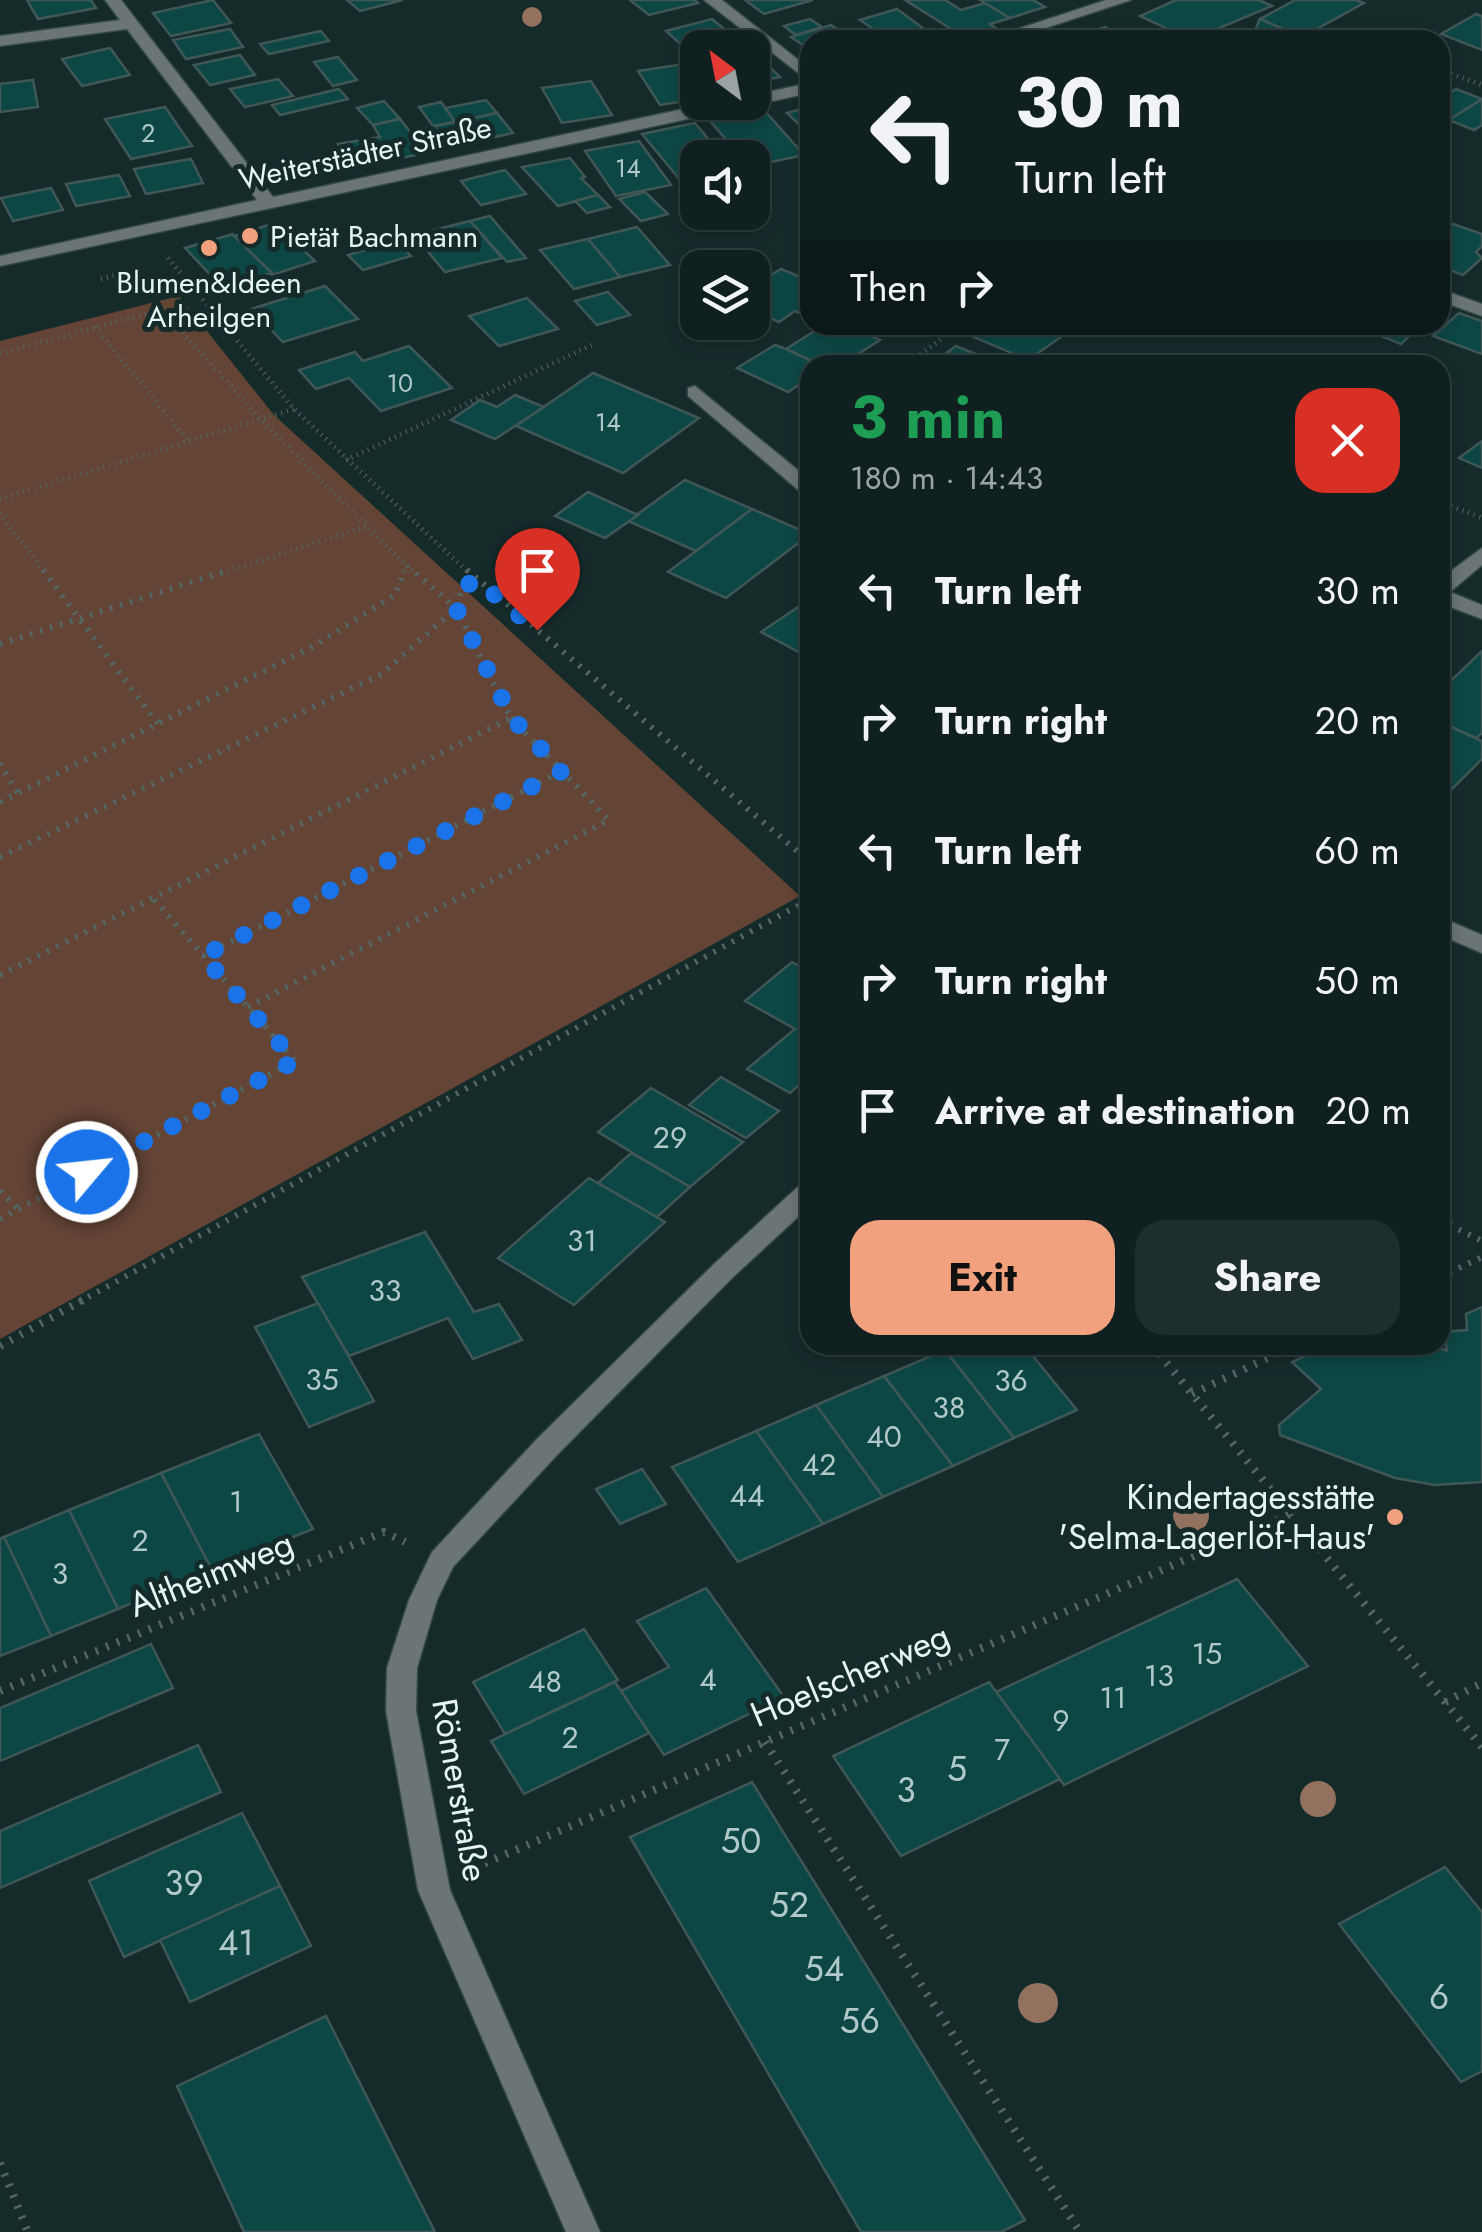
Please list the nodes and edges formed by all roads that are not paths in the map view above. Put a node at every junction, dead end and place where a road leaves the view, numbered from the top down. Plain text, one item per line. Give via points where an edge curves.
1 (113, 0) edge
2 (712, 0) edge
3 (1123, 0) edge
4 (128, 24) junction
5 (1025, 30) edge
6 (0, 41) edge
7 (800, 69) edge
8 (800, 90) edge
9 (770, 96) edge
10 (680, 115) edge
11 (266, 201) junction
12 (0, 260) edge
13 (1450, 299) edge
14 (1482, 310) edge
15 (695, 392) dead end
16 (800, 481) edge
17 (1482, 554) edge
18 (1450, 583) edge
19 (1450, 597) edge
20 (1482, 613) edge
21 (1450, 930) edge
22 (1482, 945) edge
23 (800, 1200) edge
24 (583, 2232) edge

1 - 4 street
2 - 7 street
3 - 5 street
4 - 6 street
4 - 11 street
8 - 9 street
10 - 11 street, Weiterstädter Straße
11 - 12 street, Weiterstädter Straße
13 - 14 street
15 - 16 street
17 - 18 street
19 - 20 street
21 - 22 street
23 - 24 street, Römerstraße via 588,1406 442,1560 402,1668 400,1711 434,1890

